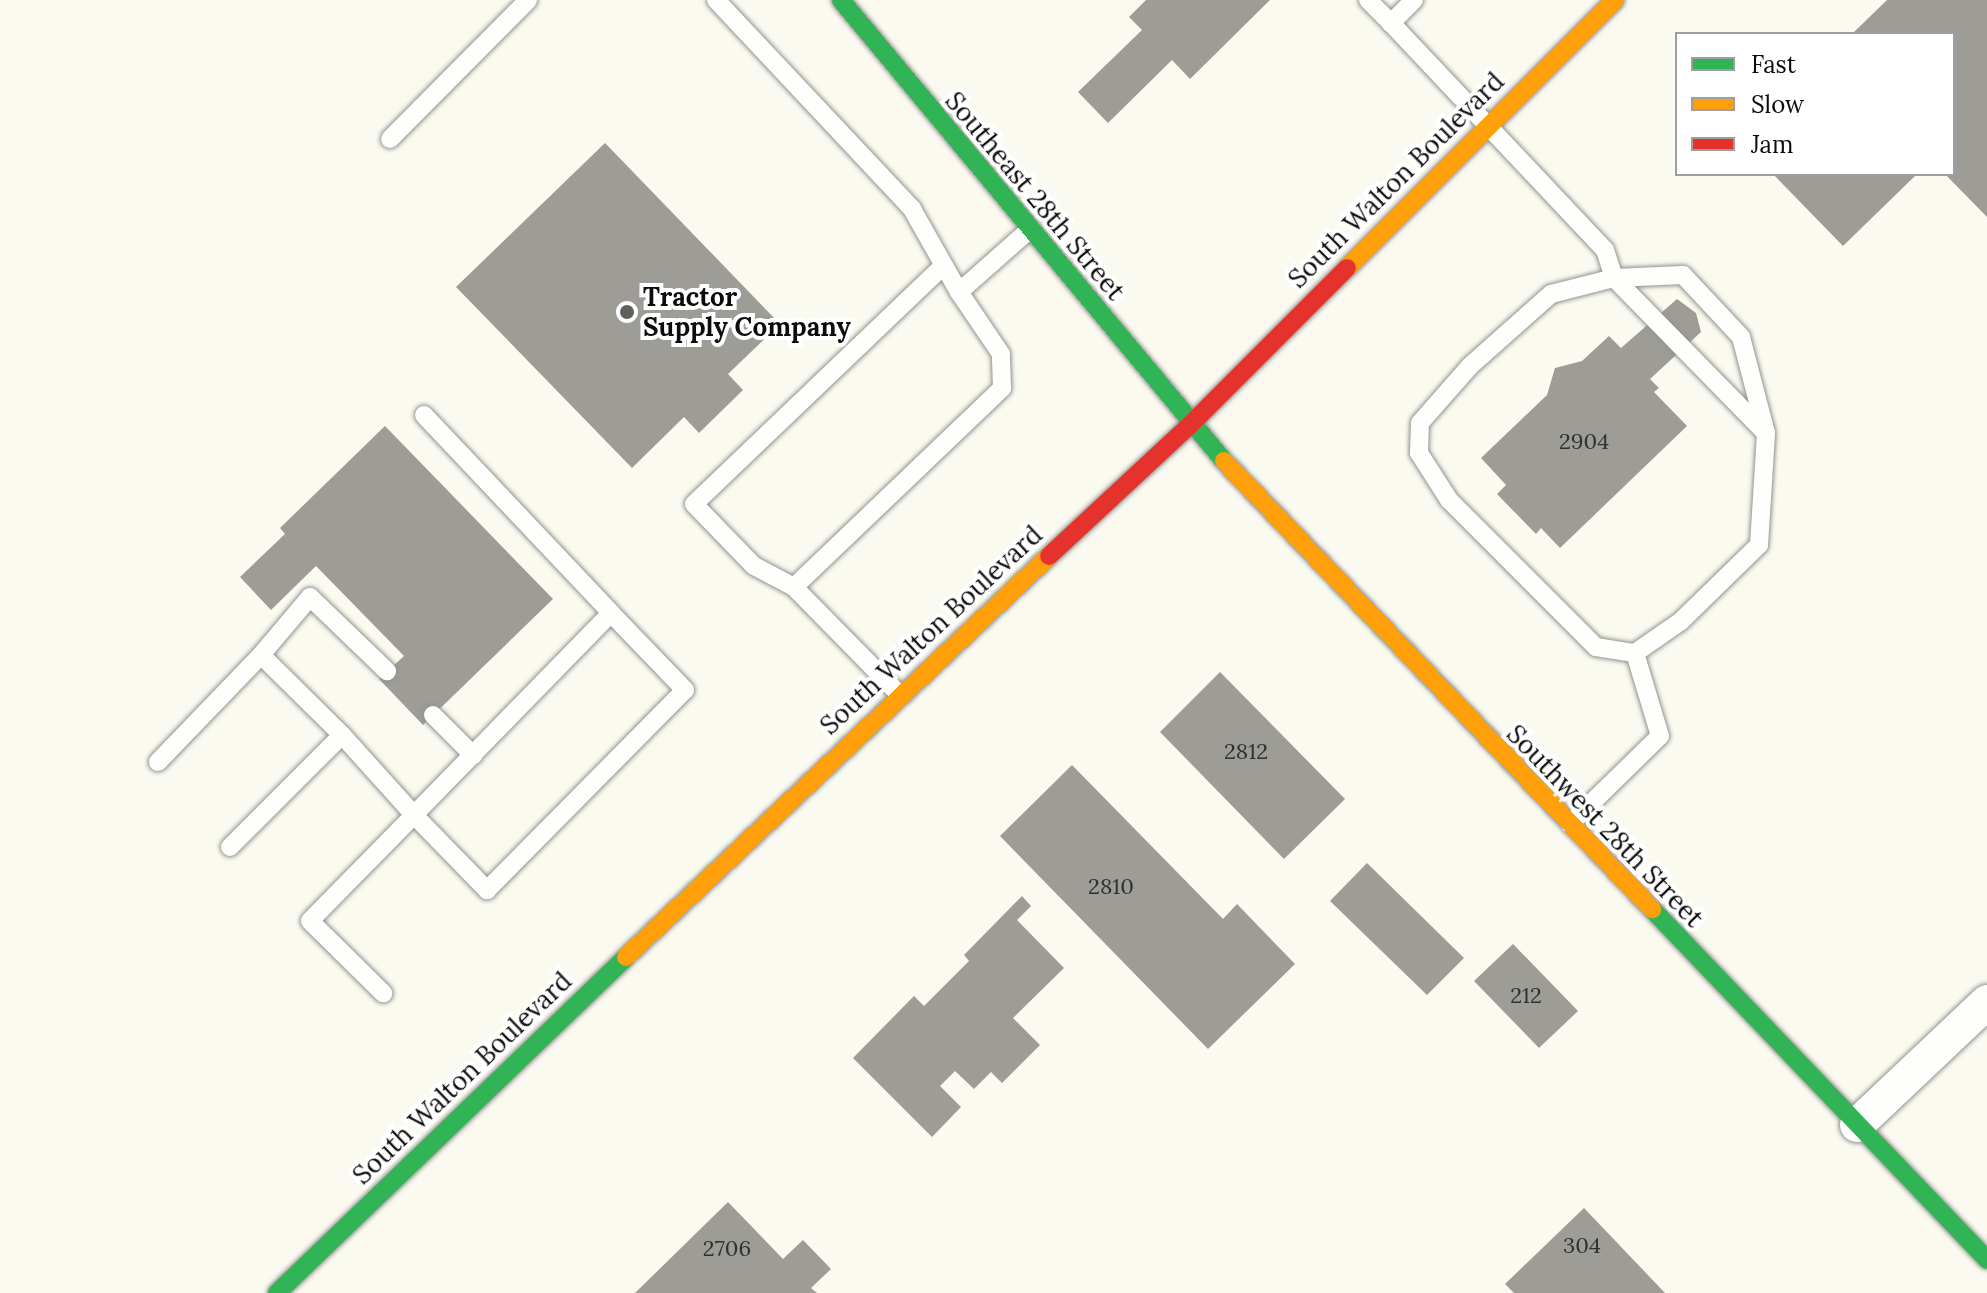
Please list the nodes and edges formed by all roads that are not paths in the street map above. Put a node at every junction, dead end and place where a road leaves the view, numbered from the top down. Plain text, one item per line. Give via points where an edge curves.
1 (528, 0) edge
2 (716, 0) edge
3 (841, 0) edge
4 (1368, 0) edge
5 (1414, 0) edge
6 (1615, 0) edge
7 (1391, 23) junction
8 (1487, 125) junction
9 (390, 139) dead end
10 (1029, 230) junction
11 (942, 267) junction
12 (1614, 278) junction
13 (959, 292) junction
14 (424, 415) dead end
15 (1190, 425) junction
16 (1766, 433) junction
17 (794, 587) junction
18 (611, 613) junction
19 (1635, 653) junction
20 (261, 655) junction
21 (387, 671) dead end
22 (899, 694) junction
23 (433, 715) dead end
24 (342, 735) junction
25 (473, 755) junction
26 (158, 762) dead end
27 (414, 815) junction
28 (1568, 826) junction
29 (230, 847) dead end
30 (383, 993) dead end
31 (1987, 1002) edge
32 (1857, 1125) junction
33 (1987, 1260) edge
34 (277, 1293) edge

1 - 9 lane
2 - 11 lane via 912,209
3 - 10 main road, Southeast 28th Street
4 - 7 lane
5 - 7 lane
6 - 8 main road, South Walton Boulevard
7 - 8 lane
8 - 12 lane via 1605,250
8 - 15 main road, South Walton Boulevard
10 - 13 lane
10 - 15 main road, Southeast 28th Street
11 - 13 lane
11 - 17 lane via 694,504 754,566
12 - 16 lane
12 - 16 lane via 1683,275 1741,337
12 - 19 lane via 1551,294 1470,366 1420,423 1419,453 1449,500 1596,647
13 - 17 lane via 1001,354 1002,388
14 - 18 lane
15 - 22 main road, South Walton Boulevard
15 - 28 main road, Southwest 28th Street
16 - 19 lane via 1759,545 1681,621
17 - 22 lane
18 - 25 lane
18 - 27 lane via 685,690 487,890
19 - 28 lane via 1660,736
20 - 21 lane via 310,597
20 - 24 lane
20 - 26 lane
22 - 34 main road, South Walton Boulevard
23 - 25 lane
24 - 27 lane
24 - 29 lane
25 - 27 lane
27 - 30 lane via 310,921
28 - 32 main road, Southwest 28th Street
31 - 32 street
32 - 33 main road, Southwest 28th Street

